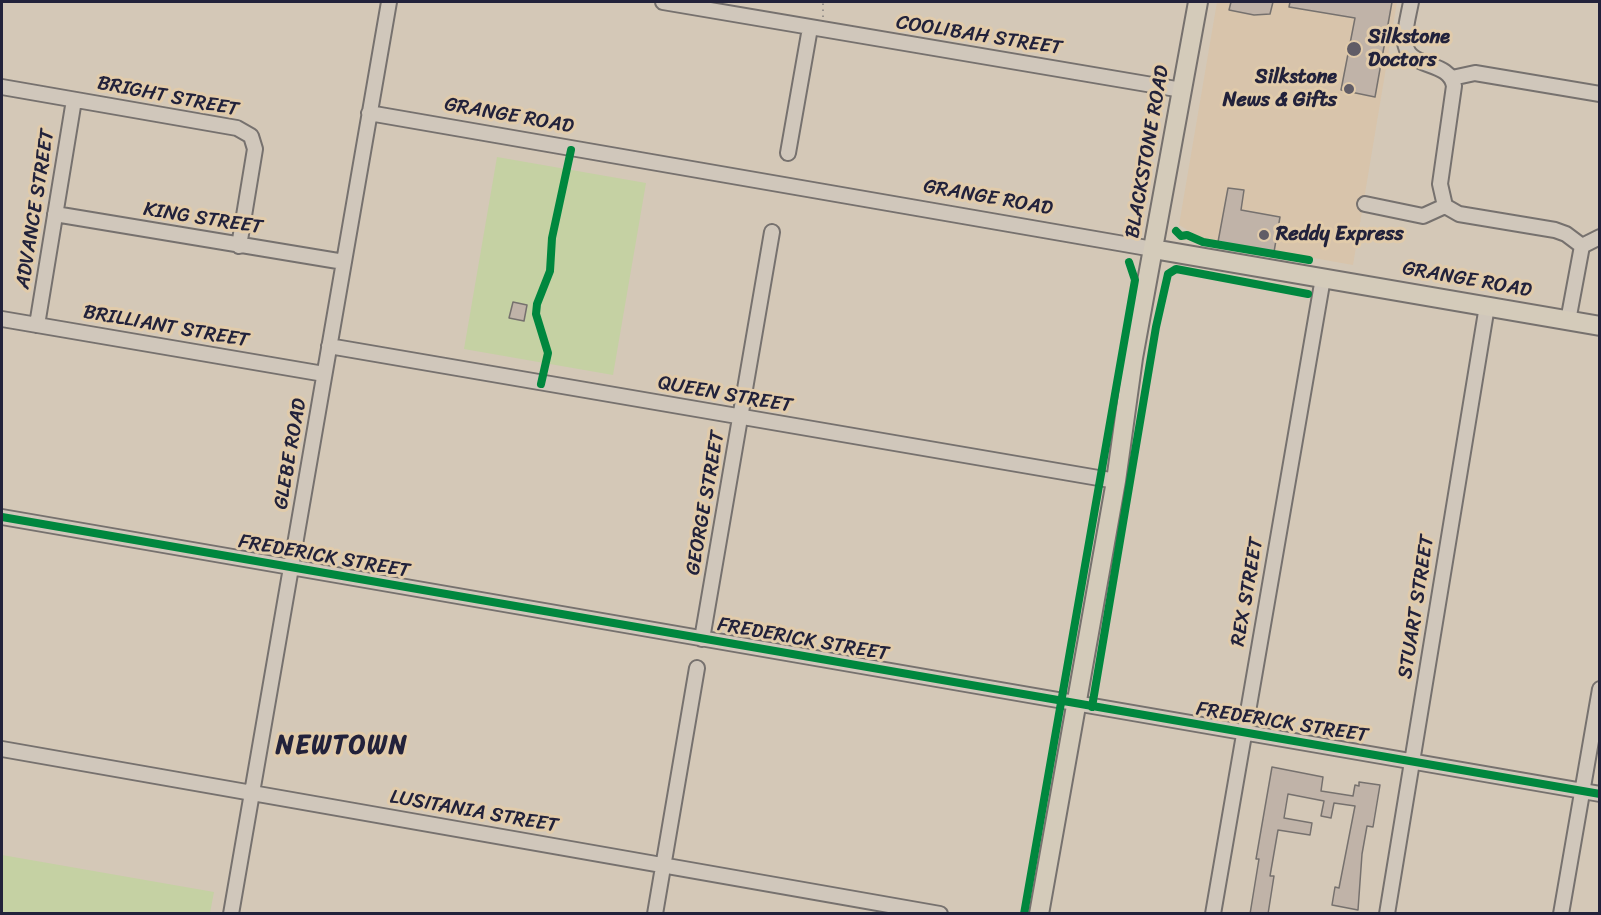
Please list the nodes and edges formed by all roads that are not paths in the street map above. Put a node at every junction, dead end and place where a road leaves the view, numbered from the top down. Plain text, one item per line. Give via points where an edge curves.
1 (389, 2) edge
2 (663, 2) edge
3 (1198, 2) edge
4 (1411, 2) edge
5 (810, 28) junction
6 (1452, 78) junction
7 (2, 87) edge
8 (1182, 90) junction
9 (1599, 94) edge
10 (74, 100) junction
11 (369, 113) junction
12 (788, 153) dead end
13 (1365, 204) dead end
14 (1445, 206) junction
15 (55, 214) junction
16 (772, 232) dead end
17 (1599, 237) edge
18 (239, 246) junction
19 (1582, 246) junction
20 (1153, 249) junction
21 (344, 262) junction
22 (1323, 278) junction
23 (1486, 306) junction
24 (2, 319) edge
25 (1568, 321) junction
26 (37, 325) junction
27 (1599, 326) edge
28 (329, 346) junction
29 (324, 374) junction
30 (740, 418) junction
31 (1116, 481) junction
32 (2, 518) edge
33 (291, 568) junction
34 (702, 639) junction
35 (697, 668) dead end
36 (1599, 688) edge
37 (1076, 704) junction
38 (1244, 734) junction
39 (2, 749) edge
40 (1412, 761) junction
41 (1582, 791) junction
42 (252, 792) junction
43 (1599, 794) edge
44 (663, 865) junction
45 (231, 914) edge
46 (655, 914) edge
47 (940, 914) edge
48 (1039, 914) edge
49 (1213, 914) edge
50 (1386, 914) edge
51 (1561, 914) edge

1 - 11 street, GLEBE ROAD
2 - 5 street, COOLIBAH STREET
3 - 8 main road, BLACKSTONE ROAD
4 - 6 street via 1405,39 1410,54
5 - 8 street, COOLIBAH STREET
5 - 12 street
6 - 9 street via 1475,73
6 - 14 street via 1455,95 1439,190
7 - 10 street, BRIGHT STREET
8 - 20 main road, BLACKSTONE ROAD
10 - 15 street, ADVANCE STREET
10 - 18 street, BRIGHT STREET via 237,128 251,136 255,149
11 - 20 street, GRANGE ROAD
11 - 21 street, GLEBE ROAD
13 - 14 street via 1423,216
14 - 19 street via 1459,214 1555,230
15 - 18 street, KING STREET
15 - 26 street, ADVANCE STREET
16 - 30 street, GEORGE STREET
17 - 19 street
18 - 21 street, KING STREET
19 - 25 street
20 - 22 main road, GRANGE ROAD
20 - 31 main road, BLACKSTONE ROAD
21 - 28 street, GLEBE ROAD
22 - 23 main road, GRANGE ROAD
22 - 38 street, REX STREET
23 - 25 main road, GRANGE ROAD
23 - 40 street, STUART STREET
24 - 26 street, BRILLIANT STREET
25 - 27 main road, GRANGE ROAD
26 - 29 street, BRILLIANT STREET
28 - 29 street, GLEBE ROAD
28 - 30 street, QUEEN STREET
29 - 33 street, GLEBE ROAD
30 - 31 street, QUEEN STREET
30 - 34 street, GEORGE STREET
31 - 37 main road, BLACKSTONE ROAD
32 - 33 street, FREDERICK STREET
33 - 34 street, FREDERICK STREET
33 - 42 street, GLEBE ROAD
34 - 37 street, FREDERICK STREET
35 - 44 street
36 - 41 street
37 - 38 street, FREDERICK STREET
37 - 48 main road, BLACKSTONE ROAD
38 - 40 street, FREDERICK STREET
38 - 49 street, REX STREET
39 - 42 street, LUSITANIA STREET
40 - 41 street, FREDERICK STREET
40 - 50 street, STUART STREET
41 - 43 street, FREDERICK STREET
41 - 51 street
42 - 44 street, LUSITANIA STREET
42 - 45 street, GLEBE ROAD
44 - 46 street
44 - 47 street, LUSITANIA STREET

